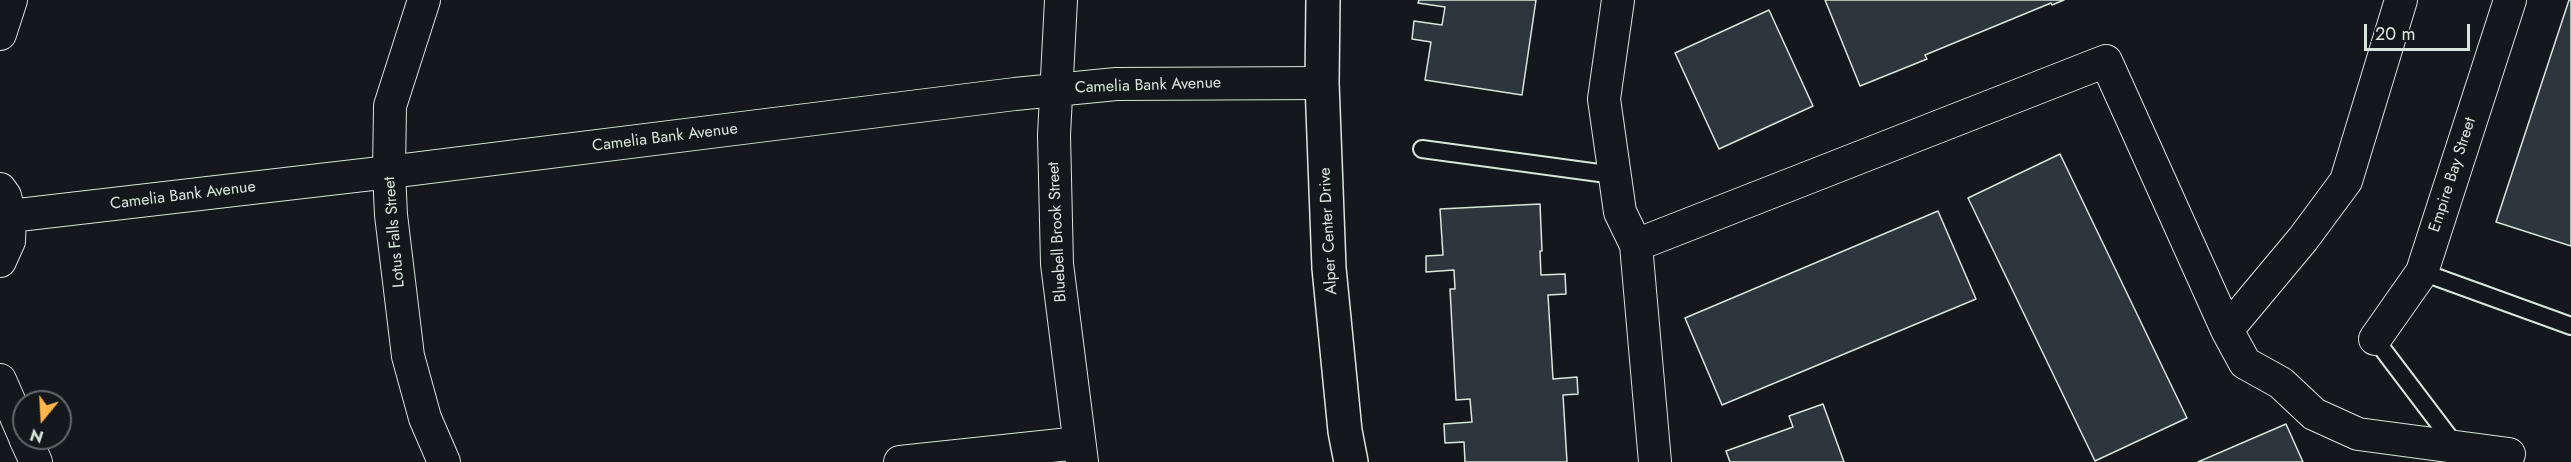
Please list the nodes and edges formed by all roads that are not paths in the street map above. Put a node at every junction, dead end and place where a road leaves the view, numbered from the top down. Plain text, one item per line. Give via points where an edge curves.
1 (11, 0) edge
2 (424, 0) edge
3 (1061, 0) edge
4 (1323, 0) edge
5 (1618, 0) edge
6 (2401, 0) edge
7 (2510, 0) edge
8 (0, 34) edge
9 (1323, 83) junction
10 (1055, 90) junction
11 (1422, 149) dead end
12 (389, 172) junction
13 (1614, 175) junction
14 (5, 203) edge
15 (1636, 245) junction
16 (0, 261) edge
17 (2421, 272) junction
18 (2571, 326) edge
19 (2227, 330) junction
20 (2375, 339) joint
21 (0, 380) edge
22 (12, 407) edge
23 (2457, 448) junction
24 (1081, 452) edge
25 (444, 462) edge
26 (900, 462) edge
27 (1351, 462) edge
28 (1655, 462) edge
29 (2502, 462) edge

1 - 8 street
2 - 12 street, Lotus Falls Street via 390,106
3 - 10 street, Bluebell Brook Street
4 - 9 street, Alper Center Drive
5 - 13 street via 1604,99
6 - 19 street via 2346,181
7 - 17 street, Empire Bay Street
9 - 10 street, Camelia Bank Avenue via 1116,84
9 - 27 street, Alper Center Drive via 1329,268
10 - 12 street, Camelia Bank Avenue
10 - 24 street, Bluebell Brook Street via 1057,264
11 - 13 lane
12 - 14 street, Camelia Bank Avenue
12 - 25 street, Lotus Falls Street via 408,356 425,418
13 - 15 street via 1620,212
14 - 16 street via 9,241
15 - 19 street via 2106,61
15 - 28 street
17 - 18 lane
17 - 20 street, Empire Bay Street
19 - 23 street via 2246,363 2282,383 2314,414 2358,434
20 - 23 lane
21 - 22 street
23 - 29 street via 2509,454
24 - 26 street

